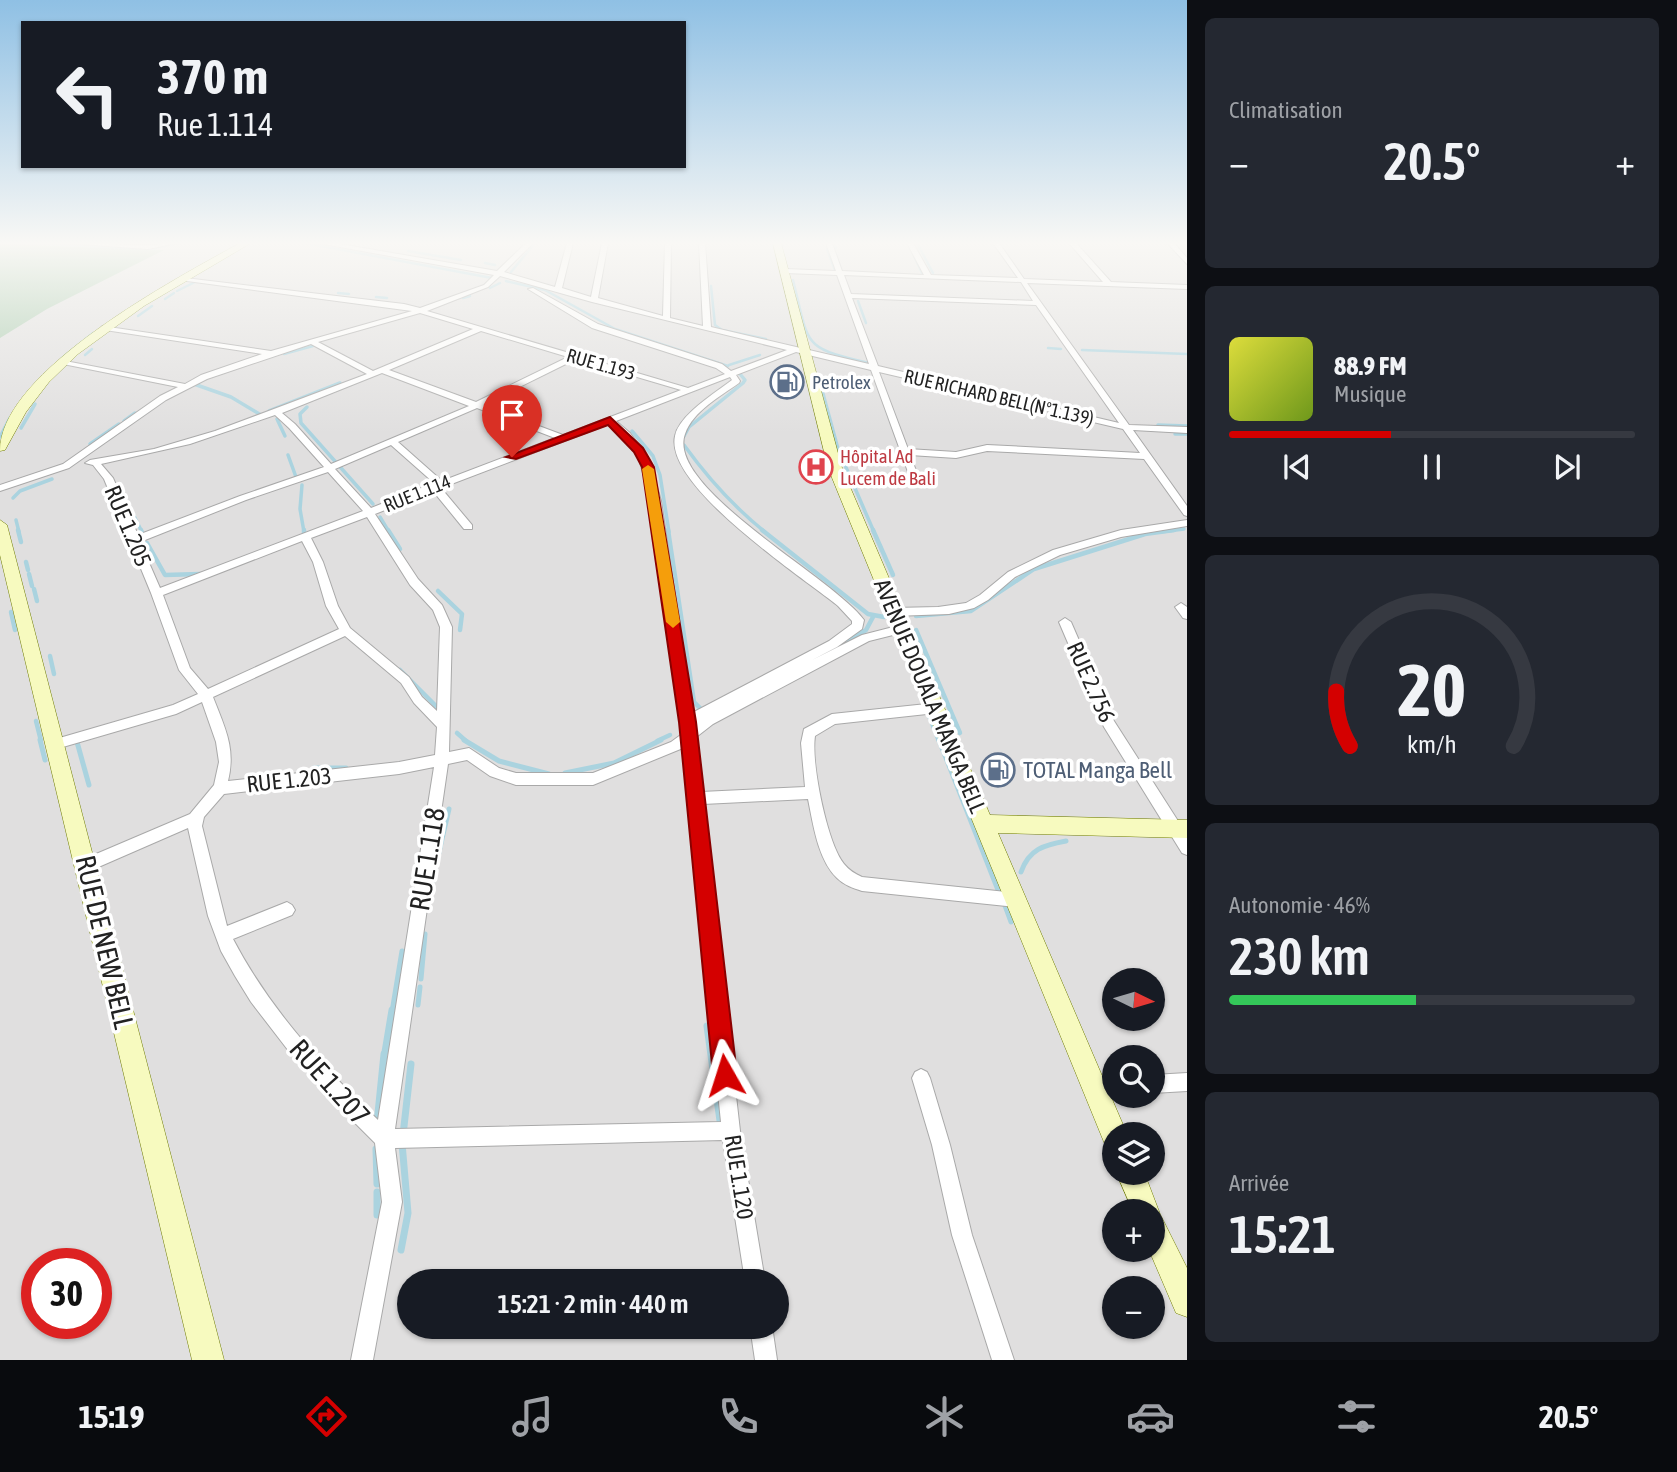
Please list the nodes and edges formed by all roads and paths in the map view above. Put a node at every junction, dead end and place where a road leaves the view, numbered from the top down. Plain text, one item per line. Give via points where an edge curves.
1 (141, 306) edge
2 (398, 306) edge
3 (430, 306) edge
4 (562, 306) edge
5 (619, 306) edge
6 (666, 306) edge
7 (706, 306) edge
8 (792, 306) edge
9 (855, 306) edge
10 (1040, 306) edge
11 (419, 311) junction
12 (666, 319) junction
13 (105, 328) junction
14 (479, 329) junction
15 (707, 329) junction
16 (312, 342) junction
17 (800, 350) junction
18 (272, 353) junction
19 (576, 356) junction
20 (62, 362) junction
21 (876, 368) junction
22 (384, 371) junction
23 (729, 372) junction
24 (373, 374) junction
25 (184, 386) junction
26 (685, 389) junction
27 (475, 406) junction
28 (277, 413) junction
29 (610, 420) junction
30 (1125, 427) junction
31 (1187, 430) edge
32 (564, 438) junction
33 (393, 442) junction
34 (0, 447) edge
35 (905, 452) junction
36 (1148, 456) junction
37 (95, 462) junction
38 (66, 466) junction
39 (328, 467) junction
40 (915, 481) dead end
41 (437, 485) junction
42 (0, 488) edge
43 (369, 512) junction
44 (1187, 513) edge
45 (1187, 523) edge
46 (0, 525) edge
47 (468, 527) dead end
48 (305, 537) junction
49 (135, 540) junction
50 (157, 593) junction
51 (897, 620) junction
52 (1065, 622) dead end
53 (346, 631) junction
54 (206, 695) junction
55 (936, 708) junction
56 (444, 726) junction
57 (688, 729) junction
58 (56, 744) junction
59 (442, 758) junction
60 (220, 788) junction
61 (813, 793) junction
62 (694, 798) junction
63 (195, 819) junction
64 (985, 824) junction
65 (1182, 830) edge
66 (1187, 848) edge
67 (87, 865) junction
68 (1016, 900) junction
69 (287, 910) dead end
70 (223, 935) junction
71 (921, 1078) dead end
72 (1187, 1082) edge
73 (1165, 1083) edge
74 (1102, 1088) edge
75 (1093, 1089) junction
76 (1108, 1122) edge
77 (731, 1131) junction
78 (384, 1139) junction
79 (1165, 1252) edge
80 (753, 1269) edge
81 (1187, 1302) edge
82 (763, 1339) edge
83 (208, 1360) edge
84 (362, 1360) edge
85 (765, 1360) edge
86 (1003, 1360) edge

1 - 13 main road
2 - 11 street, RUE 1.193
3 - 11 street
4 - 23 street via 598,328
5 - 12 street, RUE RICHARD BELL(N°1.139)
6 - 12 street
7 - 15 street
8 - 17 main road, AVENUE DOUALA MANGA BELL
9 - 21 street
10 - 30 street
11 - 14 street, RUE 1.193
11 - 16 street
12 - 15 street, RUE RICHARD BELL(N°1.139)
13 - 18 street
13 - 20 main road
14 - 19 street, RUE 1.193
14 - 22 street
15 - 17 street, RUE RICHARD BELL(N°1.139)
16 - 18 street
16 - 24 street
17 - 21 street, RUE RICHARD BELL(N°1.139)
17 - 23 street, RUE 1.114
17 - 51 main road, AVENUE DOUALA MANGA BELL via 830,456
18 - 25 street
19 - 26 street, RUE 1.193
19 - 27 street
20 - 25 street
20 - 34 main road via 29,398
21 - 30 street, RUE RICHARD BELL(N°1.139)
21 - 35 street
22 - 24 street
22 - 27 street
23 - 26 street, RUE 1.114
23 - 57 street via 736,381 697,413 679,437 688,469 713,499 770,550 854,615 858,626
24 - 28 street
25 - 38 street
26 - 29 street, RUE 1.114
27 - 32 street
27 - 33 street
28 - 37 street via 154,453
28 - 39 street, RUE 1.118
29 - 32 street, RUE 1.114
29 - 57 street, RUE 1.120 via 639,450 652,480
30 - 31 street, RUE RICHARD BELL(N°1.139)
30 - 36 street
32 - 41 street, RUE 1.114
33 - 39 street
33 - 41 street
35 - 36 street via 956,455 987,448
35 - 40 street
36 - 44 street
37 - 38 street
37 - 49 street, RUE 1.205 via 108,478
38 - 42 street
39 - 43 street, RUE 1.118
39 - 49 street
41 - 43 street, RUE 1.114
41 - 47 street
43 - 48 street, RUE 1.114
43 - 56 street, RUE 1.118 via 414,582 443,617
45 - 51 street via 1083,544 1017,571 965,607
46 - 58 main road, RUE DE NEW BELL
48 - 50 street, RUE 1.114
48 - 53 street
49 - 50 street, RUE 1.205
50 - 54 street, RUE 1.203 via 185,670
51 - 55 main road, AVENUE DOUALA MANGA BELL
51 - 57 street
52 - 65 street, RUE 2.756 via 1109,723
53 - 54 street
53 - 56 street via 405,680
54 - 58 street via 163,713
54 - 60 street, RUE 1.203 via 226,755
55 - 61 street via 832,719 815,728 807,737
55 - 64 main road, AVENUE DOUALA MANGA BELL
56 - 59 street, RUE 1.118
57 - 59 street, RUE 1.203 via 676,746 579,782 516,779 495,772 469,754
57 - 62 street, RUE 1.120
58 - 67 main road, RUE DE NEW BELL
59 - 60 street, RUE 1.203 via 399,768
59 - 78 street, RUE 1.118
60 - 63 street
61 - 62 street
61 - 68 street via 828,851 851,880
62 - 77 street, RUE 1.120
63 - 67 street
63 - 70 street, RUE 1.207
64 - 65 main road
64 - 68 main road, AVENUE DOUALA MANGA BELL
65 - 66 street, RUE 2.756
67 - 83 main road, RUE DE NEW BELL
68 - 75 main road, AVENUE DOUALA MANGA BELL
69 - 70 street
70 - 78 street, RUE 1.207 via 285,1031 328,1084
71 - 86 street via 962,1235
72 - 73 street
74 - 75 street
75 - 76 main road, AVENUE DOUALA MANGA BELL
77 - 78 street, RUE 1.207
77 - 80 street, RUE 1.120
78 - 84 street, RUE 1.118 via 392,1202
79 - 81 main road
82 - 85 street

